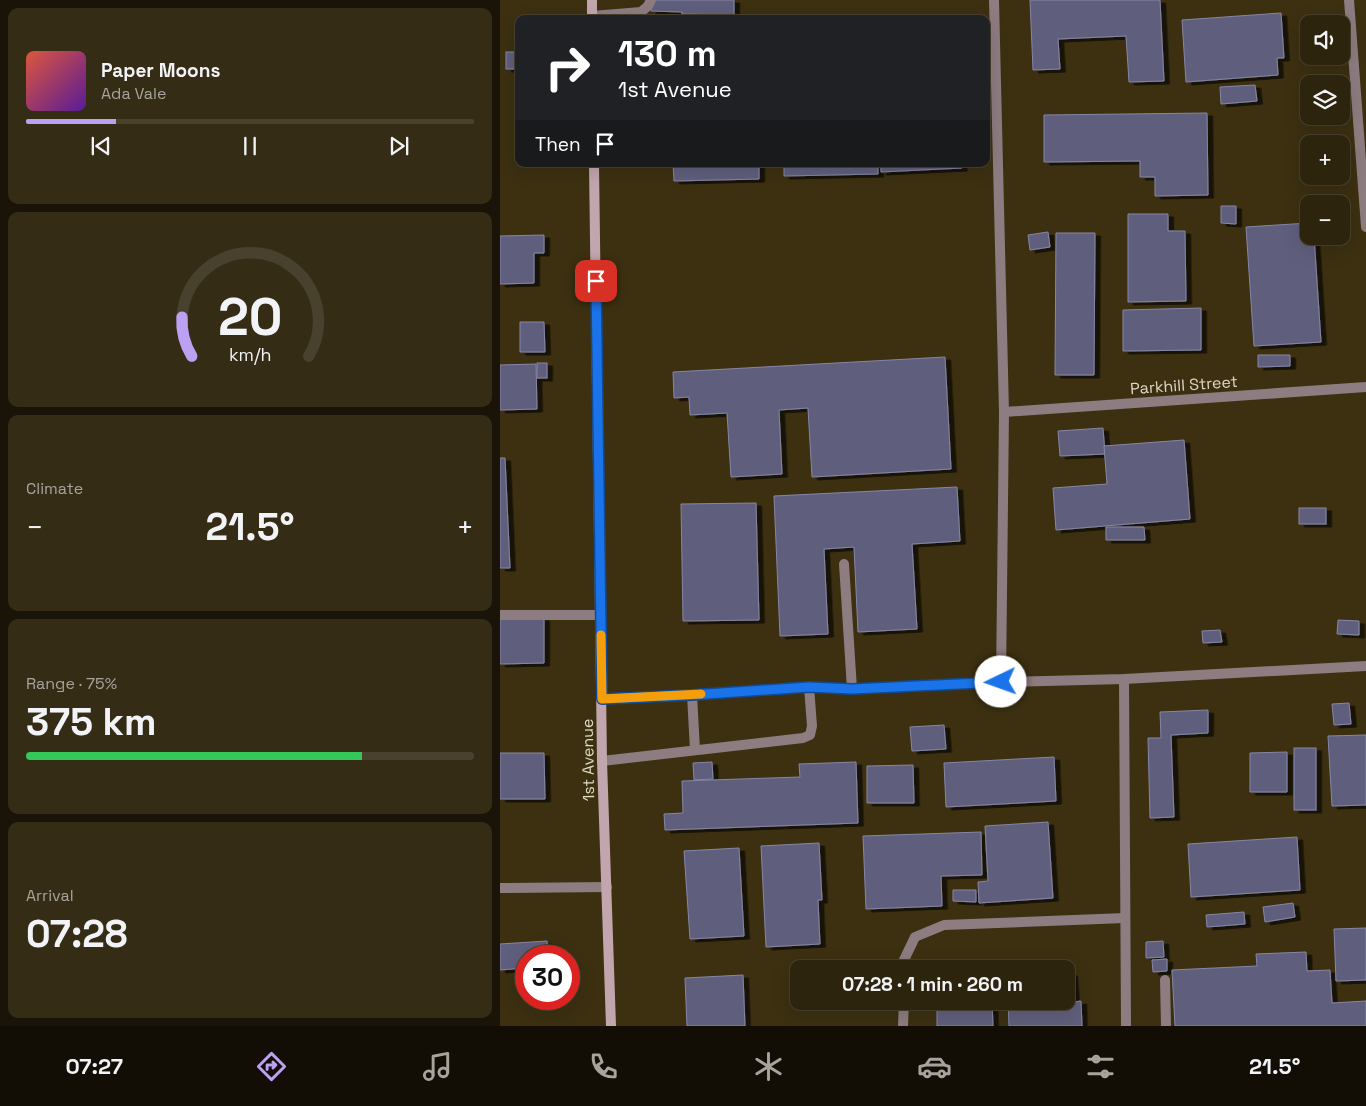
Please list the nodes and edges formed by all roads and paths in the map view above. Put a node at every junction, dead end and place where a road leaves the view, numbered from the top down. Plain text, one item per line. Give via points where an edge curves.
1 (592, 0) edge
2 (651, 0) edge
3 (994, 0) edge
4 (1349, 0) edge
5 (592, 15) edge
6 (612, 15) edge
7 (990, 20) edge
8 (594, 167) edge
9 (1364, 180) edge
10 (1366, 227) edge
11 (1366, 387) edge
12 (1004, 412) junction
13 (844, 564) dead end
14 (500, 615) edge
15 (600, 615) junction
16 (1366, 666) edge
17 (1124, 679) junction
18 (1001, 682) junction
19 (809, 687) junction
20 (852, 689) junction
21 (692, 695) junction
22 (602, 699) junction
23 (695, 750) junction
24 (602, 761) junction
25 (607, 887) junction
26 (500, 888) edge
27 (1125, 918) junction
28 (904, 960) edge
29 (1165, 980) dead end
30 (904, 1010) edge
31 (611, 1026) edge
32 (903, 1026) edge
33 (1126, 1026) edge
34 (1166, 1026) edge

1 - 5 street
2 - 6 street via 641,12
3 - 7 street
4 - 9 street
7 - 12 street
8 - 15 street, 1st Avenue
9 - 10 street
11 - 12 street, Parkhill Street
12 - 18 street
13 - 20 street
14 - 15 street
15 - 22 street, 1st Avenue
16 - 17 street
17 - 18 street
17 - 27 street
18 - 20 street
19 - 20 street
19 - 21 street
19 - 23 street via 810,735
21 - 22 street
21 - 23 street
22 - 24 street, 1st Avenue
23 - 24 street
24 - 25 street, 1st Avenue
25 - 26 street
25 - 31 street, 1st Avenue
27 - 28 street via 944,925 915,937
27 - 33 street
29 - 34 street
30 - 32 street

